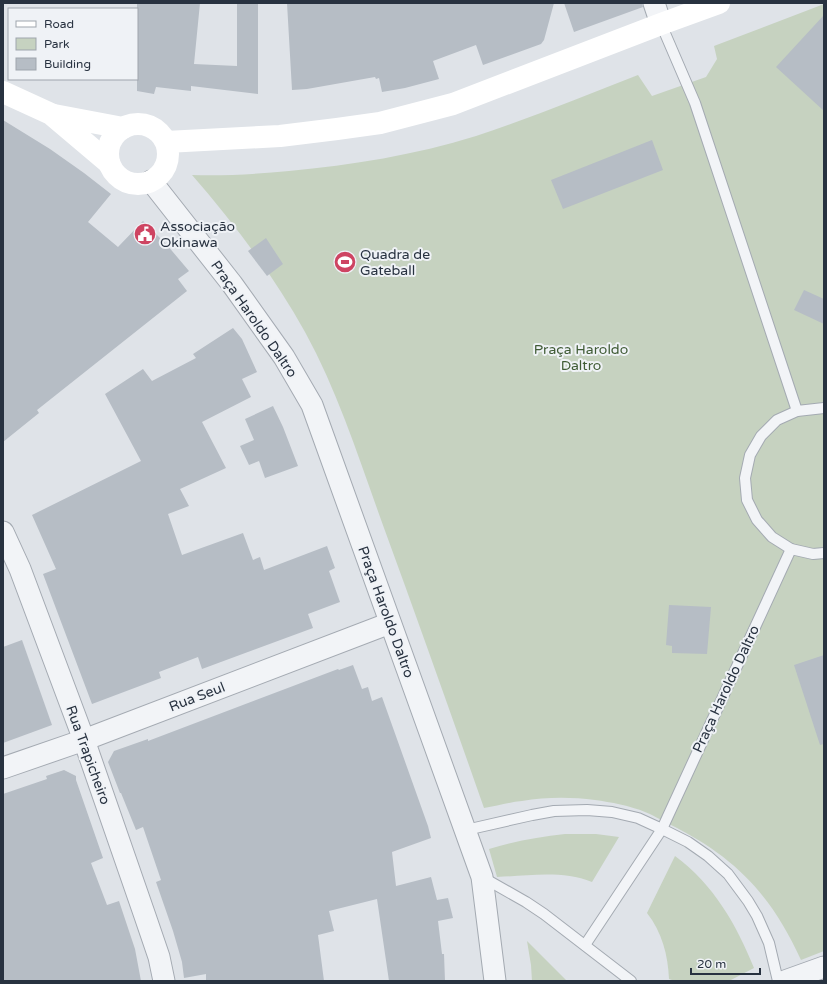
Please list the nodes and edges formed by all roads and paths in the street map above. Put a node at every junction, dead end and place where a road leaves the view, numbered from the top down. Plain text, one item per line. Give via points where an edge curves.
1 (654, 3) edge
2 (719, 3) edge
3 (661, 24) junction
4 (3, 92) edge
5 (51, 114) junction
6 (123, 128) junction
7 (166, 142) junction
8 (109, 163) junction
9 (150, 181) junction
10 (824, 408) edge
11 (797, 411) junction
12 (3, 532) edge
13 (791, 549) junction
14 (824, 554) edge
15 (390, 623) junction
16 (84, 740) junction
17 (3, 768) edge
18 (662, 829) junction
19 (466, 830) junction
20 (482, 877) junction
21 (585, 945) junction
22 (824, 966) edge
23 (164, 981) edge
24 (495, 981) edge
25 (631, 981) edge
26 (778, 981) edge
27 (785, 981) edge

1 - 3 street
2 - 3 street
3 - 7 street via 453,104 380,123 280,136
3 - 11 lane via 695,103
4 - 5 street
5 - 6 street
5 - 8 street
6 - 7 street via 143,124 160,133
6 - 8 street via 110,143
7 - 9 street via 168,160 158,176
8 - 9 street via 121,179 130,183 141,184
9 - 15 street, Praça Haroldo Daltro via 232,284 284,357 312,405
10 - 11 lane
11 - 13 lane via 777,420 761,436 750,455 745,478 747,500 757,520 772,537
12 - 16 street, Rua Trapicheiro via 20,569
13 - 14 lane
13 - 18 lane, Praça Haroldo Daltro
15 - 16 street, Rua Seul
15 - 19 street, Praça Haroldo Daltro
16 - 17 street, Rua Seul
16 - 23 street, Rua Trapicheiro via 159,957
18 - 19 lane via 638,818 587,810 532,814
18 - 21 lane, Praça Haroldo Daltro
18 - 26 lane via 688,842 728,874 757,916 769,942
19 - 20 street, Praça Haroldo Daltro
20 - 21 lane via 526,902
20 - 24 street, Praça Haroldo Daltro
21 - 25 lane
22 - 27 street

